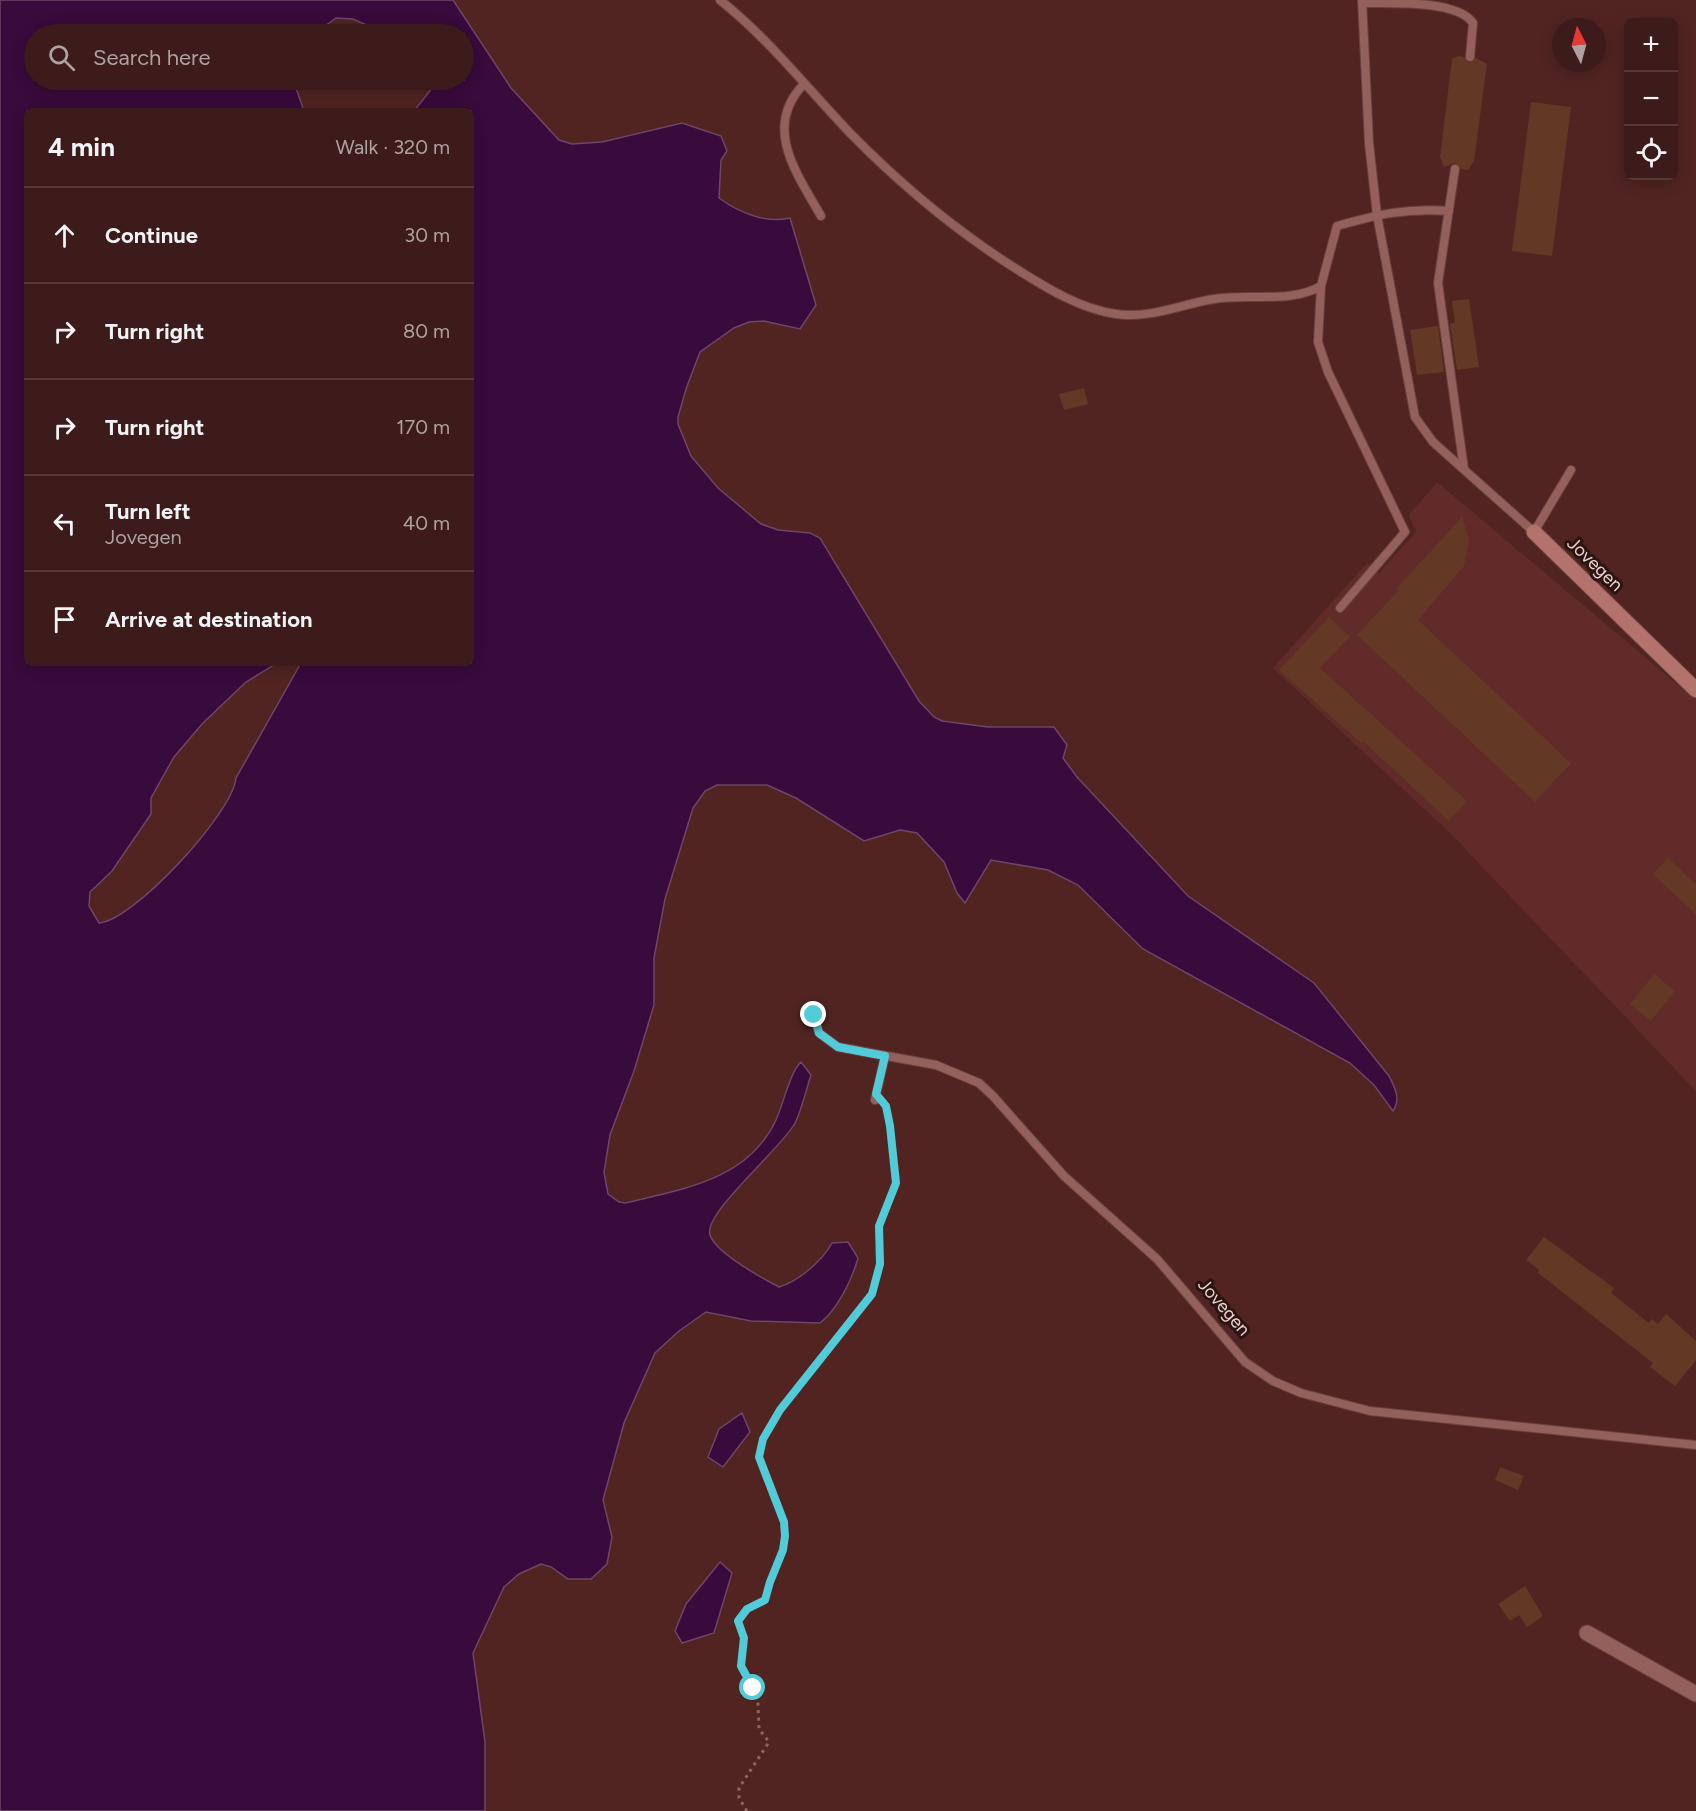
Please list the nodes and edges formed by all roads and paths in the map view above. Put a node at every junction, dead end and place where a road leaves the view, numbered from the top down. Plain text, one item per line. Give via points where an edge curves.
1 (720, 0) edge
2 (1362, 2) edge
3 (1470, 57) dead end
4 (804, 84) junction
5 (1455, 169) dead end
6 (1449, 211) junction
7 (1377, 215) junction
8 (821, 216) dead end
9 (1321, 286) junction
10 (1464, 469) junction
11 (1571, 470) dead end
12 (1534, 532) junction
13 (1340, 608) dead end
14 (1696, 690) edge
15 (814, 1015) dead end
16 (885, 1056) junction
17 (875, 1097) joint
18 (1696, 1445) edge
19 (1587, 1633) dead end
20 (1696, 1694) edge
21 (747, 1811) edge

1 - 4 lane via 748,23
2 - 3 lane via 1454,6 1473,23
2 - 7 lane, Jovegen
4 - 8 lane via 788,103 784,134 794,168
4 - 9 lane via 908,190 982,248 1043,286 1087,307 1131,315 1214,299 1306,295
5 - 6 lane
6 - 7 lane via 1413,209
6 - 10 lane via 1438,283
7 - 9 lane via 1337,226
7 - 10 lane, Jovegen via 1415,417 1433,442
9 - 13 lane via 1318,342 1328,372 1405,532
10 - 12 lane, Jovegen
11 - 12 lane
12 - 14 street, Jovegen
15 - 16 lane, Jovegen via 819,1033 838,1047
16 - 17 lane
16 - 18 lane, Jovegen via 936,1065 979,1083 1064,1176 1157,1259 1245,1362 1273,1381 1301,1393 1370,1411
17 - 21 path via 886,1106 896,1183 879,1226 880,1264 872,1294 780,1410 759,1448 784,1522 785,1536 765,1600 747,1609 738,1621 744,1638 741,1666 758,1704 759,1729 769,1742 739,1788 739,1798
19 - 20 street

